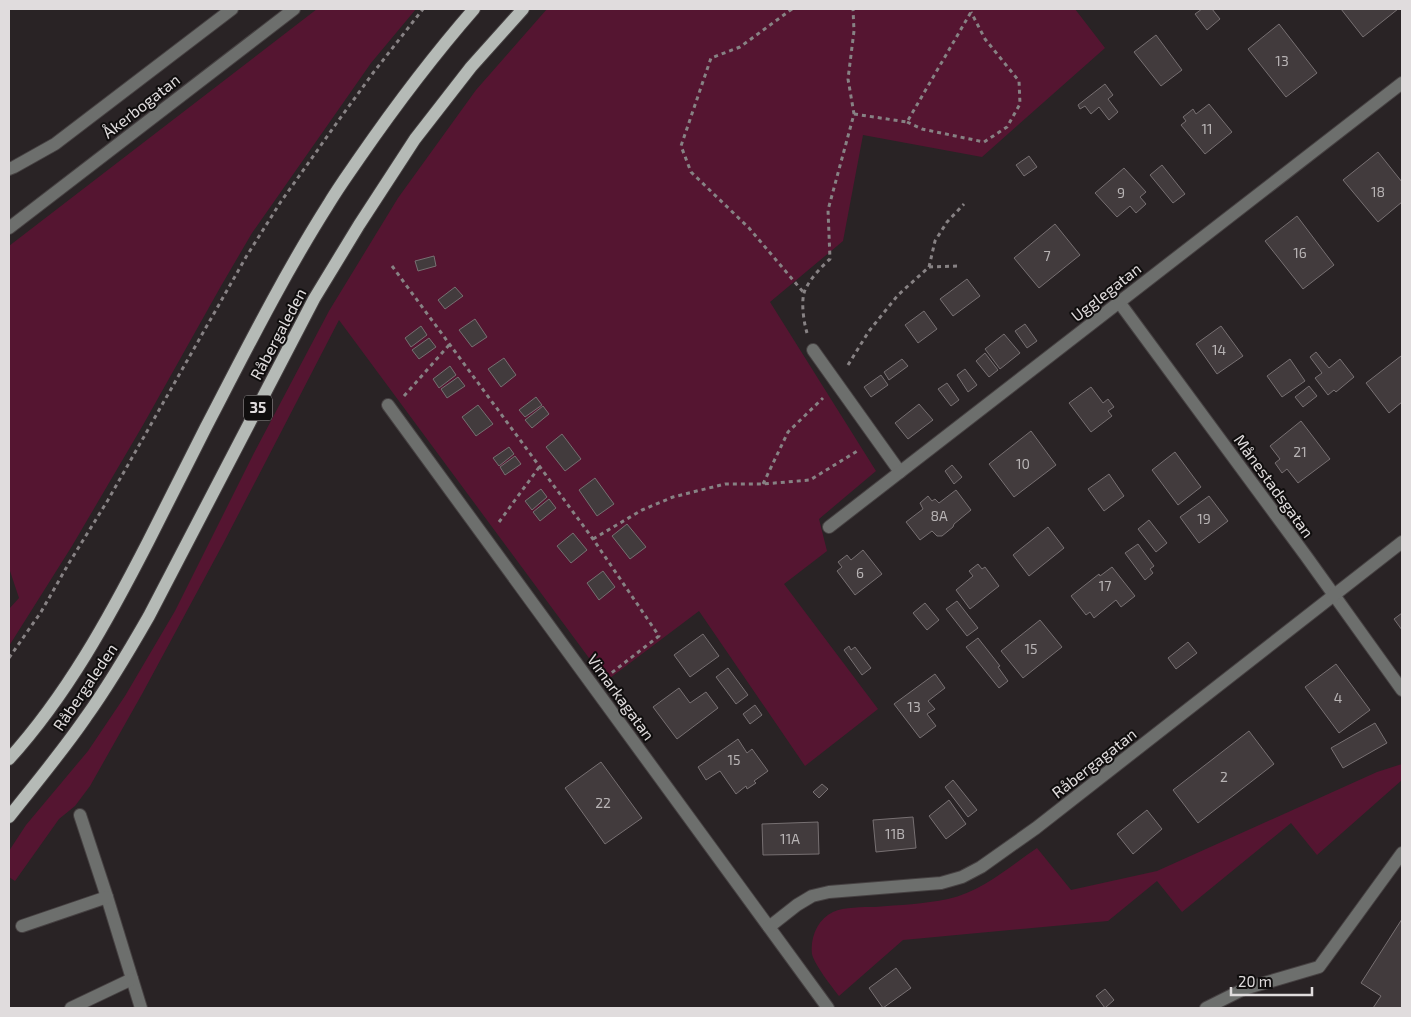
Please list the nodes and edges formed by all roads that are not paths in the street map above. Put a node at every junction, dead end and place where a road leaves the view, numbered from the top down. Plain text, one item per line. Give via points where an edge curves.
1 (232, 9) edge
2 (294, 9) edge
3 (474, 9) edge
4 (522, 9) edge
5 (1402, 83) edge
6 (9, 169) edge
7 (9, 228) edge
8 (1119, 302) junction
9 (812, 350) road end
10 (390, 408) road end
11 (900, 472) junction
12 (829, 527) dead end
13 (1402, 542) edge
14 (1334, 595) junction
15 (1402, 690) edge
16 (9, 759) edge
17 (80, 815) dead end
18 (9, 817) edge
19 (1402, 853) edge
20 (107, 897) junction
21 (22, 926) dead end
22 (769, 926) junction
23 (132, 979) junction
24 (72, 1008) edge
25 (141, 1008) edge
26 (828, 1008) edge
27 (1206, 1008) edge

1 - 6 street via 55,144
2 - 7 street, Åkerbogatan
3 - 16 main road, Råbergaleden / 35 via 388,116 328,204 246,349 120,597 59,697
4 - 18 main road, Råbergaleden / 35 via 415,139 358,225 314,300 121,666 49,768
5 - 8 street, Ugglegatan
8 - 11 street, Ugglegatan
8 - 14 street, Månestadsgatan
9 - 11 street
10 - 22 street, Vimarkagatan
11 - 12 street, Ugglegatan
13 - 14 street, Råbergagatan
14 - 15 street, Månestadsgatan
14 - 22 street, Råbergagatan via 1036,828 981,867 942,883 812,896
17 - 20 street
19 - 27 street via 1319,967 1244,989
20 - 21 street
20 - 23 street
22 - 26 street, Vimarkagatan
23 - 24 street
23 - 25 street

